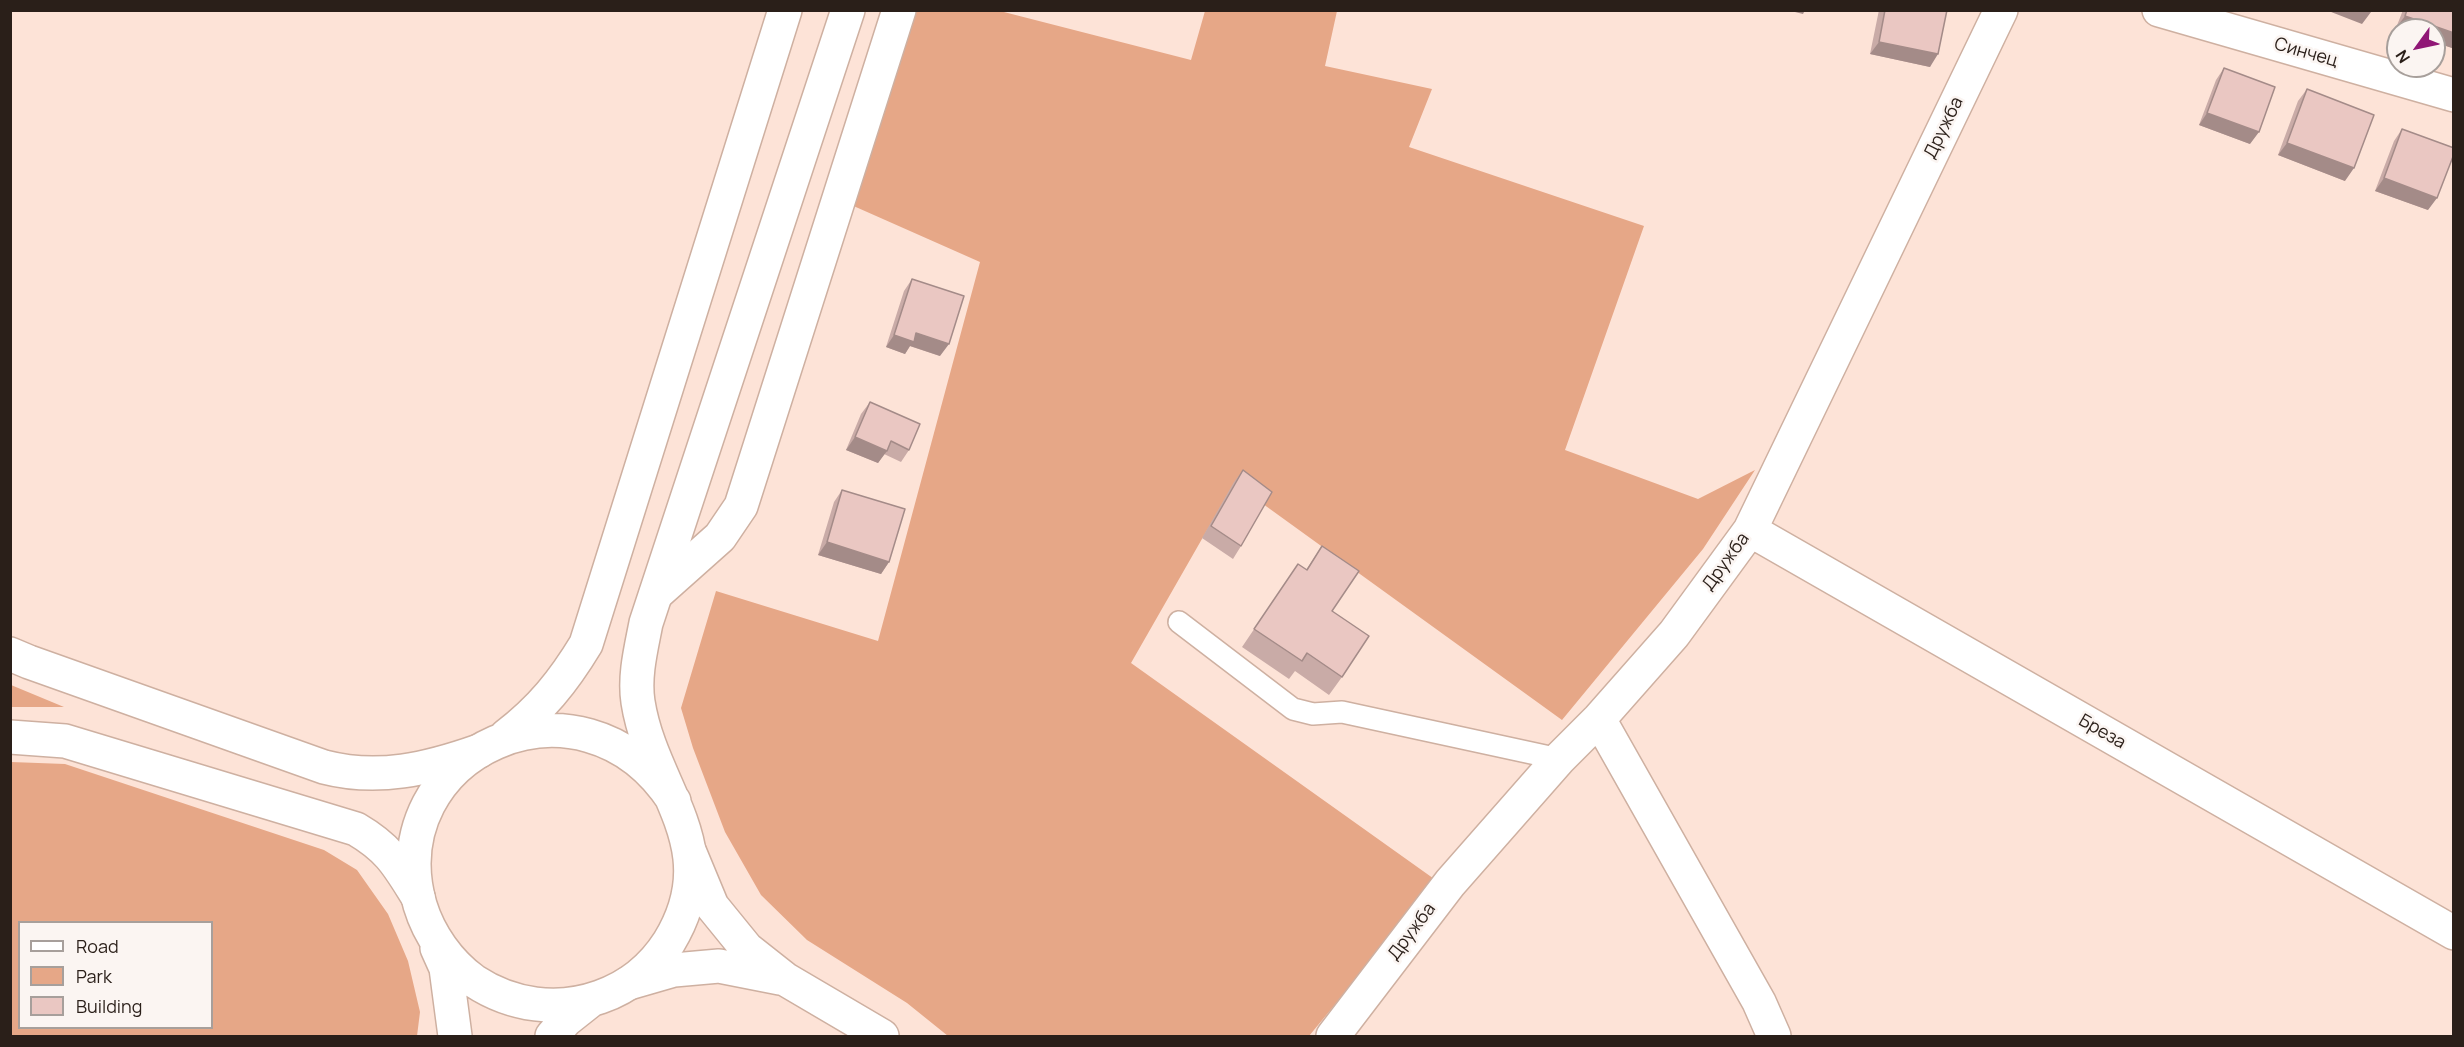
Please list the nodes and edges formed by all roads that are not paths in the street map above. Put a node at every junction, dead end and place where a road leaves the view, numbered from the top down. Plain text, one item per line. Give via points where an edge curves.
1 (785, 10) edge
2 (848, 10) edge
3 (899, 10) edge
4 (2001, 10) edge
5 (2159, 10) edge
6 (2454, 95) edge
7 (1750, 530) junction
8 (656, 594) junction
9 (1179, 622) dead end
10 (10, 654) edge
11 (1599, 719) junction
12 (10, 736) edge
13 (491, 745) junction
14 (1559, 759) junction
15 (674, 801) junction
16 (690, 853) junction
17 (423, 910) junction
18 (2454, 933) edge
19 (786, 979) junction
20 (629, 983) junction
21 (590, 1001) junction
22 (1345, 1031) edge
23 (454, 1036) edge
24 (552, 1036) edge
25 (882, 1036) edge
26 (1774, 1036) edge

1 - 13 main road via 586,644 565,679 533,716
2 - 8 main road
3 - 8 main road via 741,506 720,537
4 - 7 main road, Дружба
5 - 6 main road, Синчец
7 - 11 main road, Дружба via 1674,634
7 - 18 main road, Бреза
8 - 15 main road via 638,663 638,701 652,752
9 - 14 lane via 1293,708 1313,714 1342,712
10 - 13 main road via 346,773 409,771 445,763
11 - 14 main road, Дружба
11 - 26 main road via 1759,1002
12 - 17 main road via 65,741 356,828 393,856
13 - 15 main road via 528,732 581,732 629,753 650,770
13 - 17 main road via 455,770 436,794 423,821 415,866
14 - 22 main road, Дружба via 1450,883
15 - 16 main road
16 - 19 main road via 712,906 747,949
16 - 20 main road via 690,887 681,919 665,949
17 - 21 main road via 446,954 486,988 537,1005
17 - 23 main road via 446,968
19 - 20 main road via 719,966 674,970
19 - 25 main road
20 - 21 main road
21 - 24 main road

